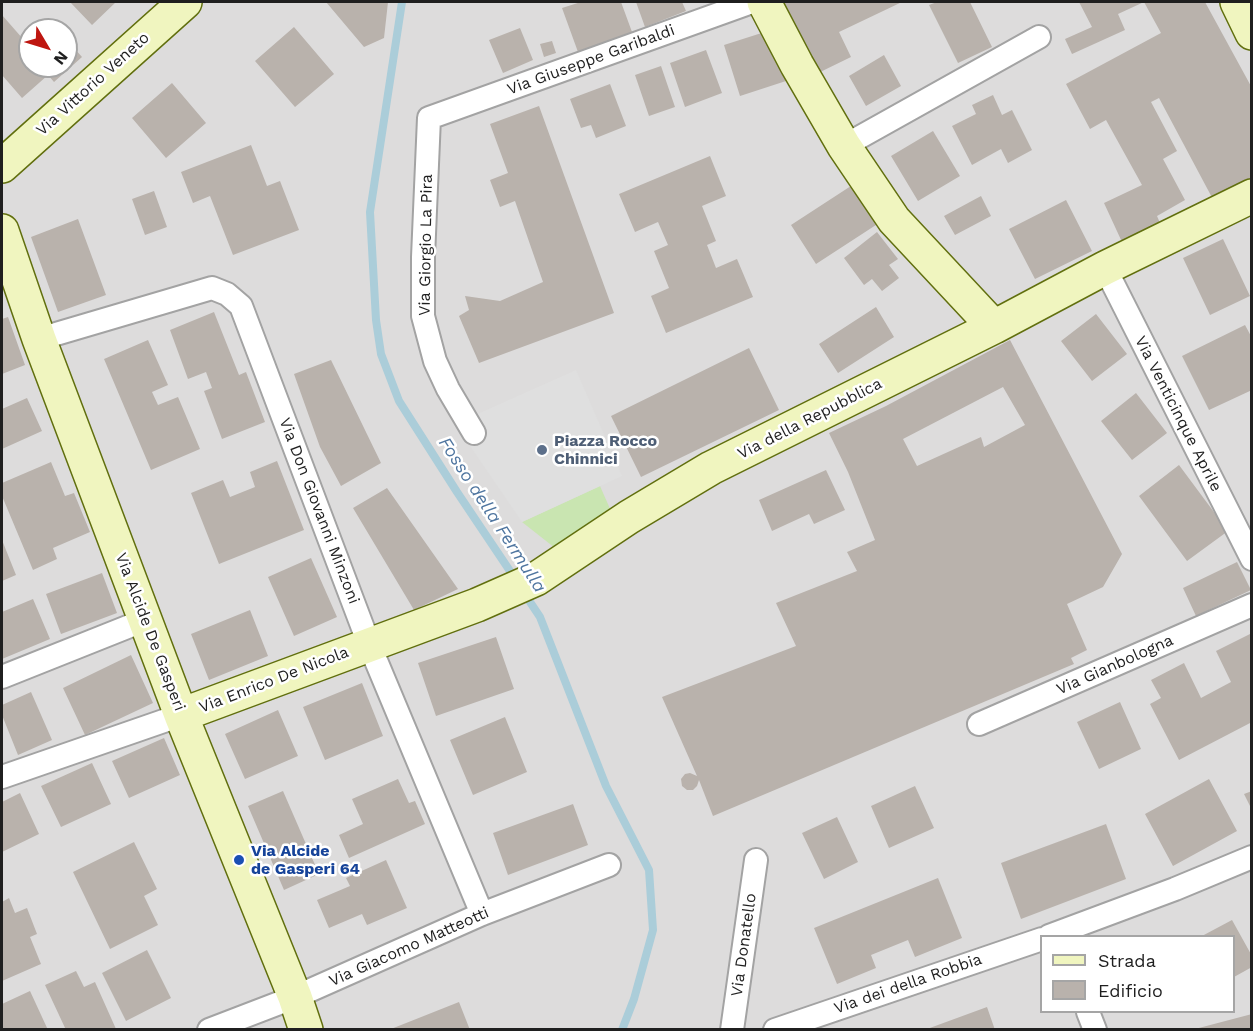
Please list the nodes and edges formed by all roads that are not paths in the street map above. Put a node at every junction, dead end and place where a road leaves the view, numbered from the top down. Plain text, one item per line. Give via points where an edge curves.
1 (185, 2) edge
2 (752, 2) edge
3 (764, 2) edge
4 (1237, 2) edge
5 (1251, 33) edge
6 (1040, 37) dead end
7 (429, 118) joint
8 (844, 146) junction
9 (2, 166) edge
10 (1251, 196) edge
11 (2, 231) edge
12 (1105, 268) junction
13 (994, 327) junction
14 (39, 339) junction
15 (474, 434) dead end
16 (1251, 559) edge
17 (477, 605) joint
18 (1251, 605) edge
19 (145, 620) junction
20 (369, 644) junction
21 (2, 677) edge
22 (181, 715) junction
23 (979, 724) dead end
24 (2, 777) edge
25 (1251, 856) edge
26 (756, 860) dead end
27 (609, 865) dead end
28 (482, 914) junction
29 (1055, 935) edge
30 (1040, 940) edge
31 (295, 997) junction
32 (1089, 1013) edge
33 (209, 1029) edge
34 (306, 1029) edge
35 (732, 1029) edge
36 (775, 1029) edge
37 (1095, 1029) edge

1 - 9 street, Via Vittorio Veneto
2 - 7 street, Via Giuseppe Garibaldi
3 - 8 street
4 - 5 street
6 - 8 street
7 - 15 street, Via Giorgio La Pira via 423,316 435,361
8 - 13 street via 894,220
10 - 12 street, Via della Repubblica
11 - 14 street, Via Alcide De Gasperi
12 - 13 street, Via della Repubblica
12 - 16 street, Via Venticinque Aprile
13 - 17 street, Via della Repubblica via 711,468 536,579
14 - 19 street, Via Alcide De Gasperi
14 - 20 street, Via Don Giovanni Minzoni via 212,288 228,294 241,306
17 - 20 street, Via Enrico De Nicola
18 - 23 street, Via Gianbologna
19 - 21 street
19 - 22 street, Via Alcide De Gasperi
20 - 22 street, Via Enrico De Nicola
20 - 28 street, Via Don Giovanni Minzoni
22 - 24 street, Via Enrico De Nicola
22 - 31 street, Via Alcide De Gasperi
25 - 29 street, Via dei della Robbia
26 - 35 street, Via Donatello
27 - 28 street, Via Giacomo Matteotti
28 - 31 street, Via Giacomo Matteotti
30 - 36 street, Via dei della Robbia
31 - 33 street, Via Giacomo Matteotti
31 - 34 street, Via Alcide De Gasperi
32 - 37 street

